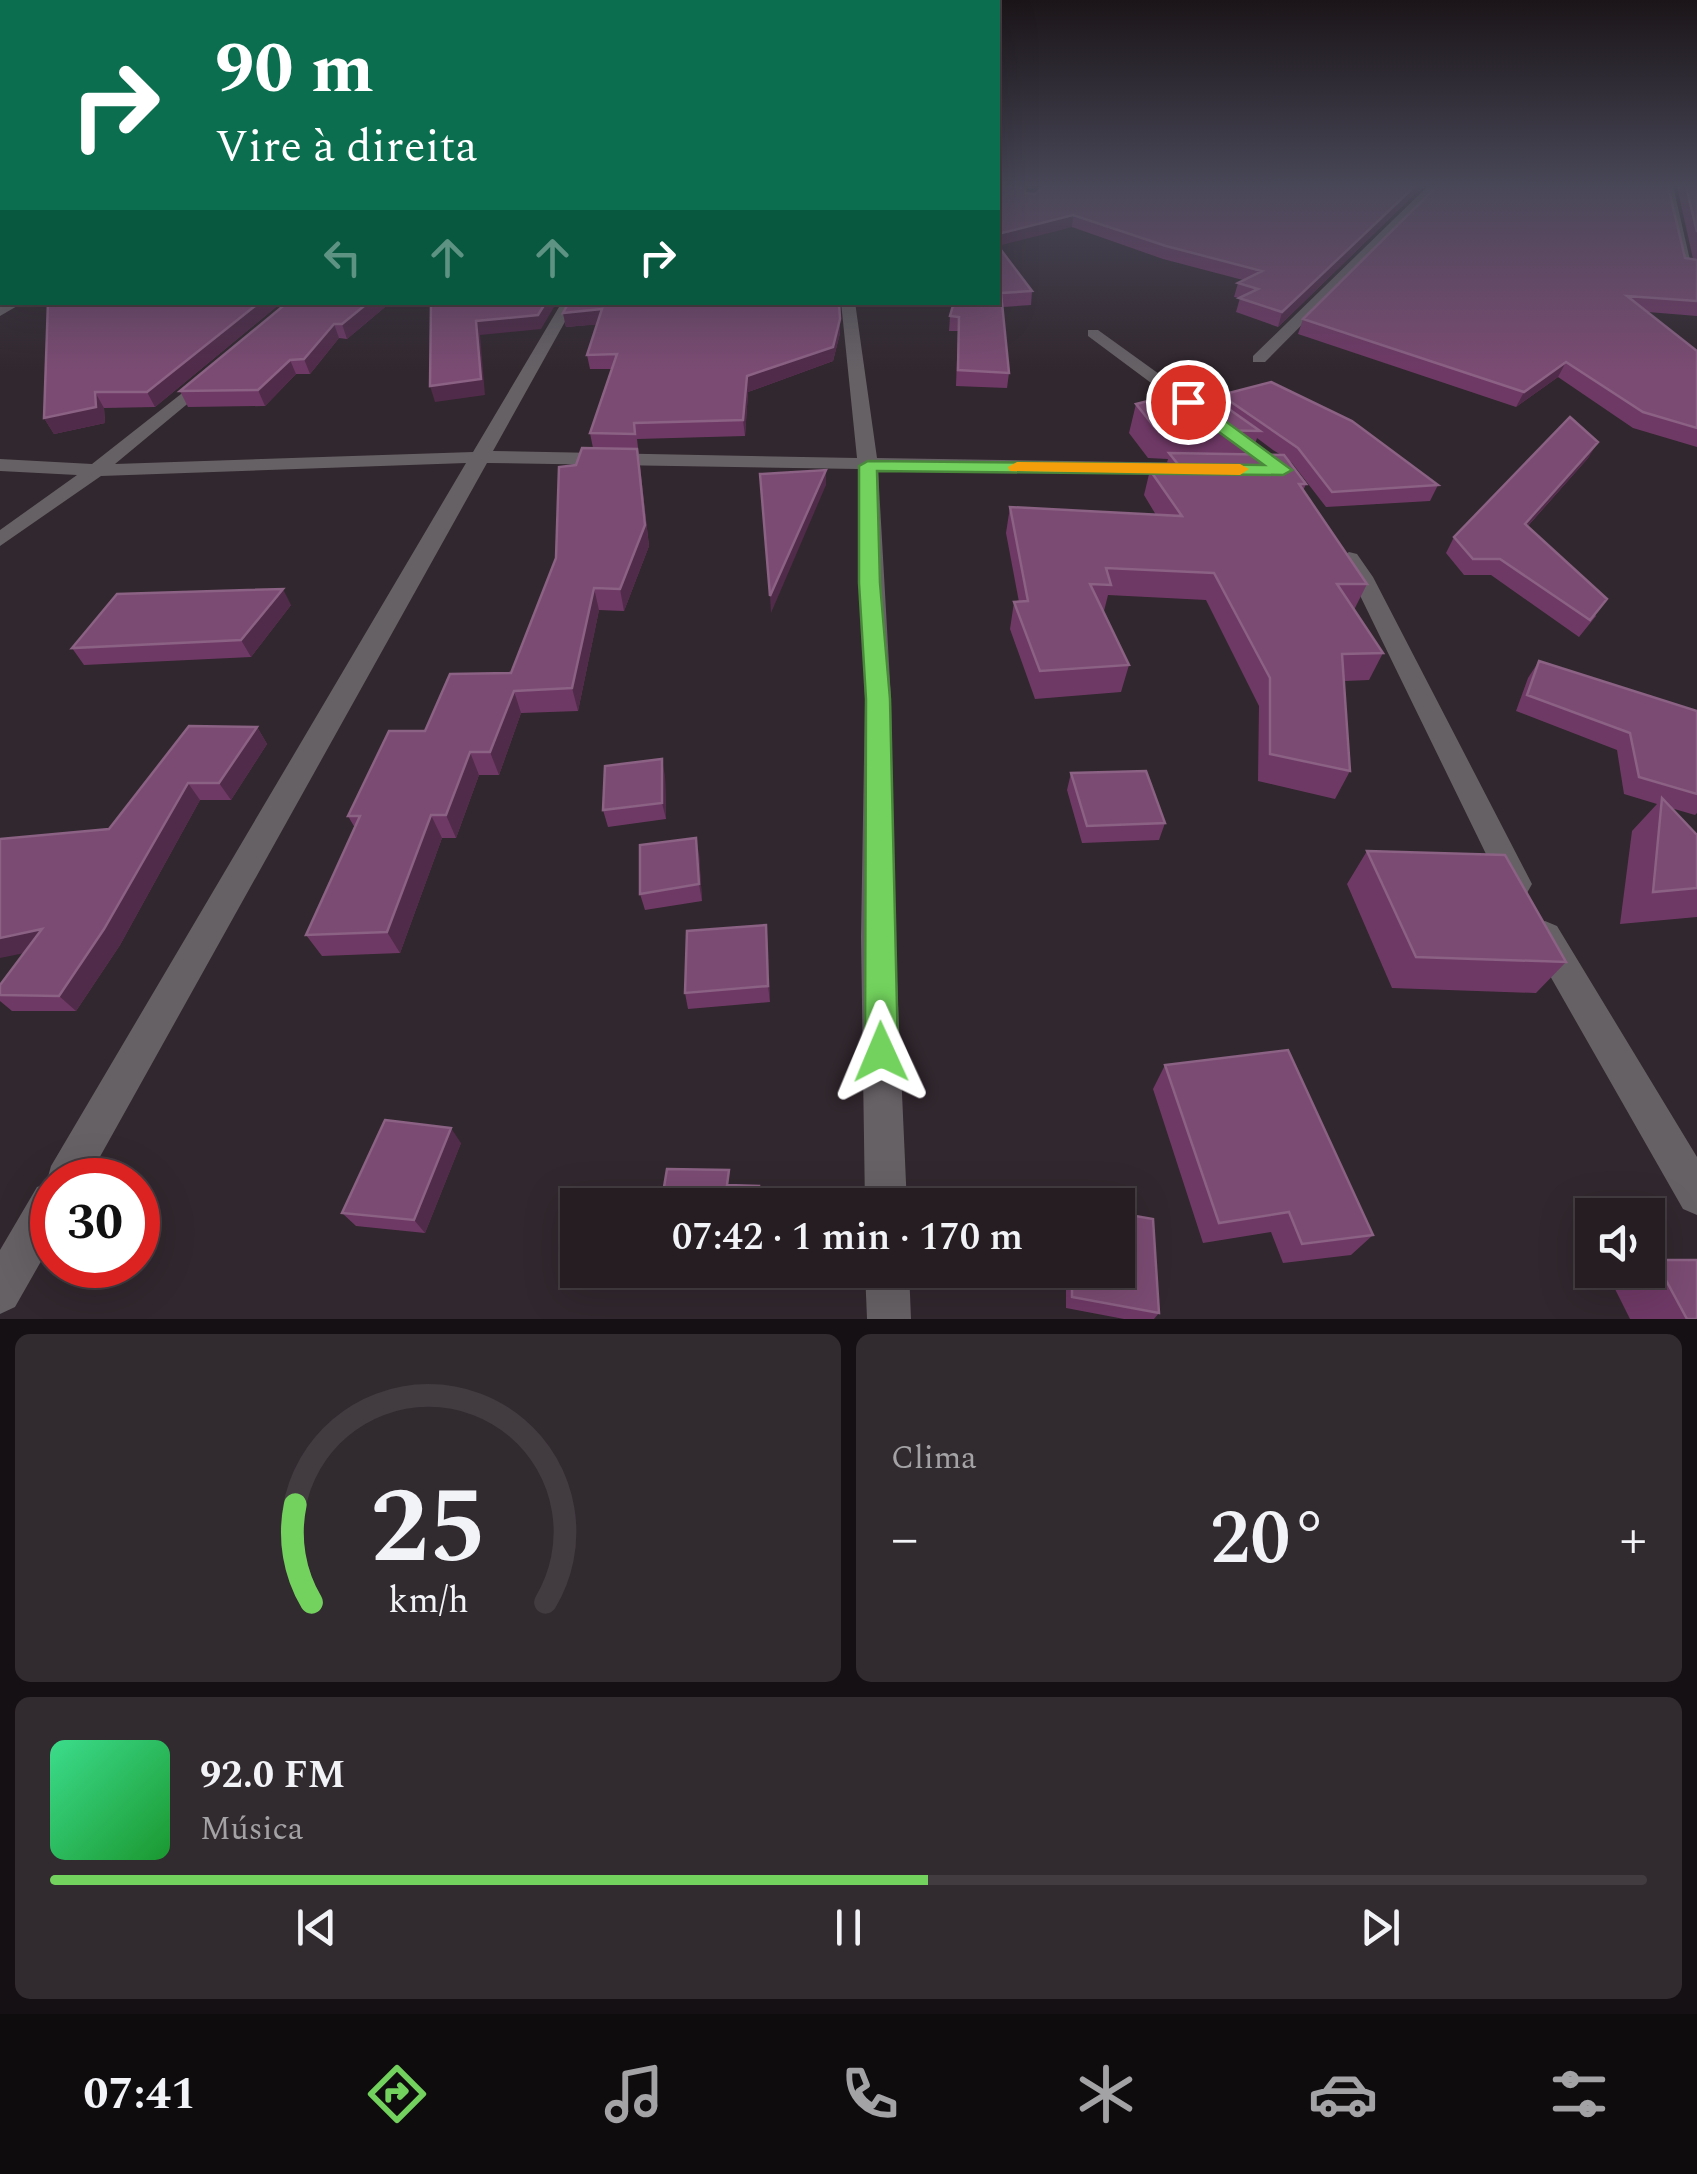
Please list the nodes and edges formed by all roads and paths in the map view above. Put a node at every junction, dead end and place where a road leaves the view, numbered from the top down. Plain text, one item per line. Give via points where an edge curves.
1 (1372, 248) edge
2 (1684, 248) edge
3 (1688, 270) edge
4 (568, 305) edge
5 (848, 305) edge
6 (1093, 333) dead end
7 (1259, 359) dead end
8 (226, 362) edge
9 (484, 457) junction
10 (0, 465) edge
11 (868, 466) junction
12 (96, 470) junction
13 (1283, 470) junction
14 (1306, 500) edge
15 (1328, 531) edge
16 (0, 540) edge
17 (78, 1158) edge
18 (885, 1188) edge
19 (1697, 1196) edge
20 (30, 1240) edge
21 (888, 1288) edge
22 (0, 1292) edge
23 (889, 1319) edge

1 - 7 street
2 - 3 street
4 - 9 street
5 - 11 street
6 - 13 street
8 - 12 street
9 - 11 street
9 - 12 street
9 - 17 street
10 - 12 street
11 - 13 street
11 - 18 street
12 - 16 street
13 - 14 street
15 - 19 street via 1362,578 1527,906
20 - 22 street
21 - 23 street

